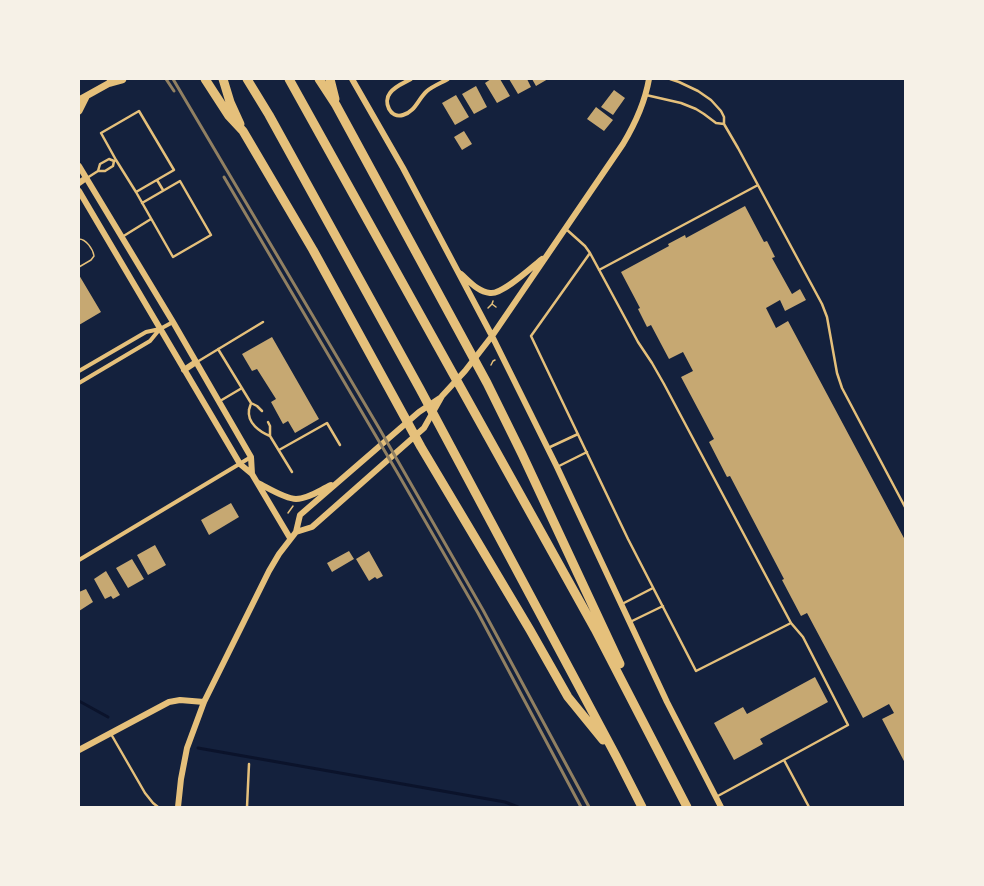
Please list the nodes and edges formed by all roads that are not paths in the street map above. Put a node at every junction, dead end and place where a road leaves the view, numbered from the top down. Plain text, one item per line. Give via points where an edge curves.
1 (122, 79) edge
2 (205, 79) edge
3 (222, 79) edge
4 (247, 79) edge
5 (289, 79) edge
6 (319, 79) edge
7 (330, 79) edge
8 (352, 79) edge
9 (411, 79) edge
10 (448, 79) edge
11 (649, 79) edge
12 (670, 79) edge
13 (114, 81) edge
14 (645, 95) junction
15 (86, 96) junction
16 (79, 100) edge
17 (336, 105) junction
18 (79, 111) edge
19 (724, 124) junction
20 (243, 131) junction
21 (115, 160) junction
22 (79, 166) edge
23 (98, 171) junction
24 (86, 178) junction
25 (157, 180) junction
26 (79, 183) edge
27 (758, 185) junction
28 (163, 190) junction
29 (79, 191) edge
30 (136, 192) junction
31 (142, 203) junction
32 (151, 220) junction
33 (566, 229) junction
34 (122, 237) junction
35 (590, 253) junction
36 (548, 254) junction
37 (599, 270) junction
38 (458, 271) junction
39 (172, 322) junction
40 (263, 322) dead end
41 (160, 329) junction
42 (492, 336) junction
43 (218, 349) junction
44 (196, 362) junction
45 (184, 370) junction
46 (79, 371) edge
47 (79, 383) edge
48 (242, 388) junction
49 (442, 396) junction
50 (219, 402) junction
51 (251, 403) junction
52 (262, 411) dead end
53 (268, 422) dead end
54 (578, 434) junction
55 (270, 436) junction
56 (340, 445) dead end
57 (548, 448) junction
58 (279, 450) junction
59 (587, 452) junction
60 (251, 458) junction
61 (240, 464) junction
62 (557, 467) junction
63 (292, 472) dead end
64 (252, 474) junction
65 (341, 479) junction
66 (258, 483) junction
67 (905, 507) edge
68 (296, 532) junction
69 (290, 538) junction
70 (79, 560) edge
71 (653, 588) junction
72 (621, 605) junction
73 (662, 606) junction
74 (629, 622) junction
75 (791, 623) junction
76 (204, 702) junction
77 (110, 733) junction
78 (79, 750) edge
79 (616, 756) junction
80 (784, 760) junction
81 (249, 764) dead end
82 (664, 764) junction
83 (716, 797) junction
84 (158, 807) edge
85 (178, 807) edge
86 (247, 807) edge
87 (642, 807) edge
88 (687, 807) edge
89 (721, 807) edge
90 (809, 807) edge

1 - 13 highway
2 - 20 highway via 229,116
3 - 20 highway
4 - 79 highway via 420,389
5 - 82 highway via 595,628
6 - 17 highway
7 - 17 highway
8 - 38 street
9 - 10 street via 388,96 389,108 398,116 411,111 427,92
11 - 14 street
12 - 19 lane via 698,91 711,100 721,111
13 - 15 main road
14 - 19 lane via 680,103 696,109 716,123
14 - 33 street via 638,116 623,144
15 - 16 main road
15 - 18 main road
17 - 82 highway via 487,383 578,574
19 - 27 lane
20 - 79 highway via 313,250 421,447 568,697
21 - 23 lane via 113,166 105,171
21 - 23 lane via 109,159 100,164
21 - 25 lane via 101,133 139,111 174,170
21 - 30 lane
22 - 24 street
23 - 24 lane
24 - 26 street
24 - 34 street
25 - 28 lane
25 - 30 lane
27 - 37 lane
27 - 67 lane via 822,304 827,317 839,382
28 - 31 lane
28 - 32 lane via 180,181 211,235 173,257
29 - 41 street
30 - 31 lane
31 - 32 lane
32 - 34 lane
33 - 35 lane
33 - 36 street
34 - 39 street
35 - 37 lane
35 - 54 lane via 531,336
36 - 38 street via 505,288 493,293 478,289
36 - 42 street
37 - 75 lane via 664,384
38 - 42 street
39 - 41 street
39 - 44 street
40 - 43 lane
41 - 45 street
41 - 46 street via 146,332
41 - 47 street via 150,342
42 - 49 street
42 - 57 street
43 - 44 lane
43 - 48 lane
44 - 45 street
44 - 50 street
45 - 61 street
48 - 50 lane
48 - 51 lane
49 - 65 street via 419,412
49 - 68 street via 424,428 312,528
50 - 60 street
51 - 52 lane
51 - 55 lane via 248,409 252,423 262,433
53 - 55 lane
54 - 57 lane
54 - 59 lane
55 - 58 lane
56 - 58 lane via 327,423
57 - 62 street
58 - 63 lane
59 - 62 lane
59 - 71 lane
60 - 61 street
60 - 64 street
61 - 64 street
61 - 70 street
62 - 72 street
64 - 66 street
65 - 66 street via 310,496 297,498 285,496
65 - 68 street via 300,515
66 - 69 street
68 - 69 street
69 - 76 street via 268,571
71 - 72 lane
71 - 73 lane
72 - 74 street
73 - 74 lane
73 - 75 lane via 696,672
74 - 83 street
75 - 80 lane via 803,637 848,725
76 - 77 street via 169,702
76 - 85 street via 187,748
77 - 78 street
77 - 84 lane via 145,793
79 - 87 highway
80 - 83 lane
80 - 90 lane
81 - 86 lane
82 - 88 highway
83 - 89 street

